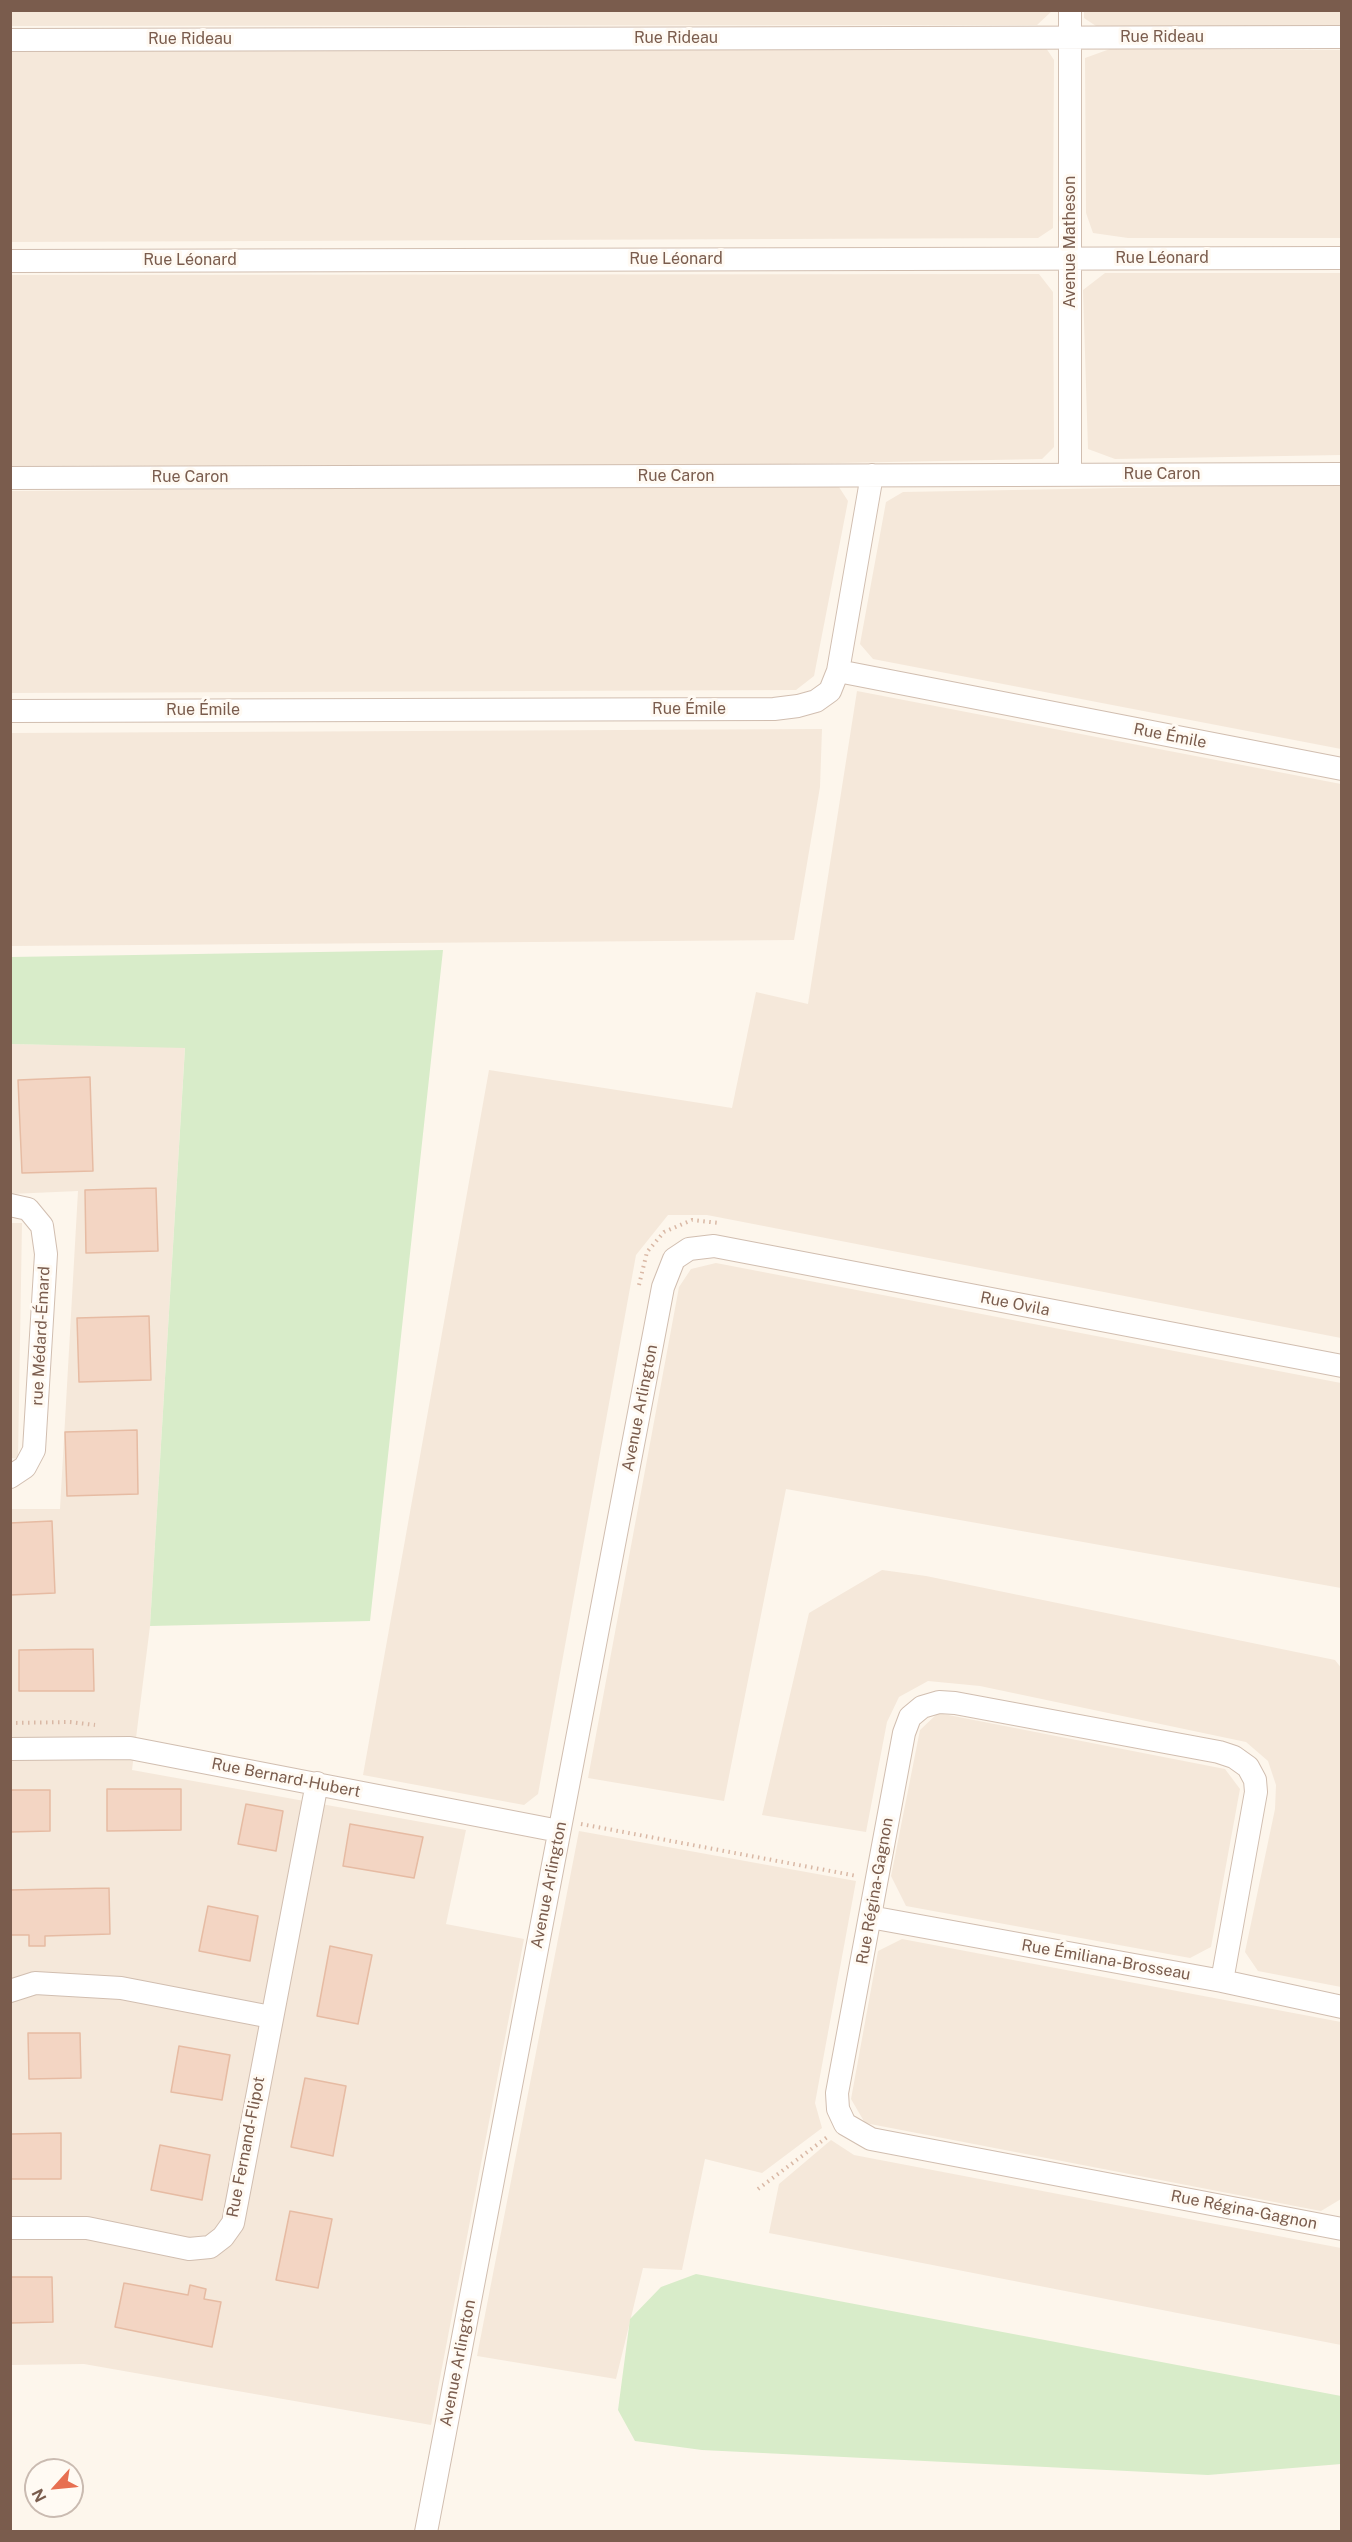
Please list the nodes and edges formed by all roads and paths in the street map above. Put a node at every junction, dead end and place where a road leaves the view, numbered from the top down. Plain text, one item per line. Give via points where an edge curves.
1 (1070, 10) edge
2 (1071, 37) junction
3 (1341, 37) edge
4 (10, 40) edge
5 (1069, 258) junction
6 (1341, 258) edge
7 (10, 261) edge
8 (1070, 474) junction
9 (1341, 474) edge
10 (872, 476) junction
11 (10, 478) edge
12 (838, 671) junction
13 (10, 711) edge
14 (1341, 769) edge
15 (10, 1205) edge
16 (689, 1249) joint
17 (1341, 1366) edge
18 (10, 1477) edge
19 (10, 1749) edge
20 (318, 1783) junction
21 (569, 1827) junction
22 (860, 1876) dead end
23 (870, 1917) junction
24 (1222, 1981) junction
25 (10, 1991) edge
26 (1341, 2007) edge
27 (271, 2018) junction
28 (833, 2133) dead end
29 (758, 2188) dead end
30 (10, 2228) edge
31 (1341, 2229) edge
32 (426, 2532) edge

1 - 2 street, Avenue Matheson
2 - 3 street, Rue Rideau
2 - 4 street, Rue Rideau
2 - 5 street, Avenue Matheson
5 - 6 street, Rue Léonard
5 - 7 street, Rue Léonard
5 - 8 street, Avenue Matheson
8 - 9 street, Rue Caron
8 - 10 street, Rue Caron
10 - 11 street, Rue Caron
10 - 12 street
12 - 13 street, Rue Émile via 830,691 816,701 774,709
12 - 14 street, Rue Émile
15 - 18 street, rue Médard-Émard via 28,1209 42,1226 46,1254 34,1450 25,1467
16 - 17 street, Rue Ovila via 722,1247
16 - 21 street, Avenue Arlington via 674,1259 663,1287
19 - 20 street, Rue Bernard-Hubert via 130,1748
20 - 21 street, Rue Bernard-Hubert
20 - 27 street, Rue Fernand-Flipot
21 - 22 path
21 - 32 street, Avenue Arlington
23 - 24 street, Rue Émiliana-Brosseau
23 - 24 street, Rue Régina-Gagnon via 910,1717 939,1701 955,1703 1219,1752 1248,1767 1256,1792
23 - 31 street, Rue Régina-Gagnon via 837,2093 838,2109 845,2124 855,2132 871,2139
24 - 26 street, Rue Émiliana-Brosseau
25 - 27 street via 35,1983 122,1988
27 - 30 street, Rue Fernand-Flipot via 233,2223 223,2237 210,2247 189,2250 87,2228
28 - 29 path

